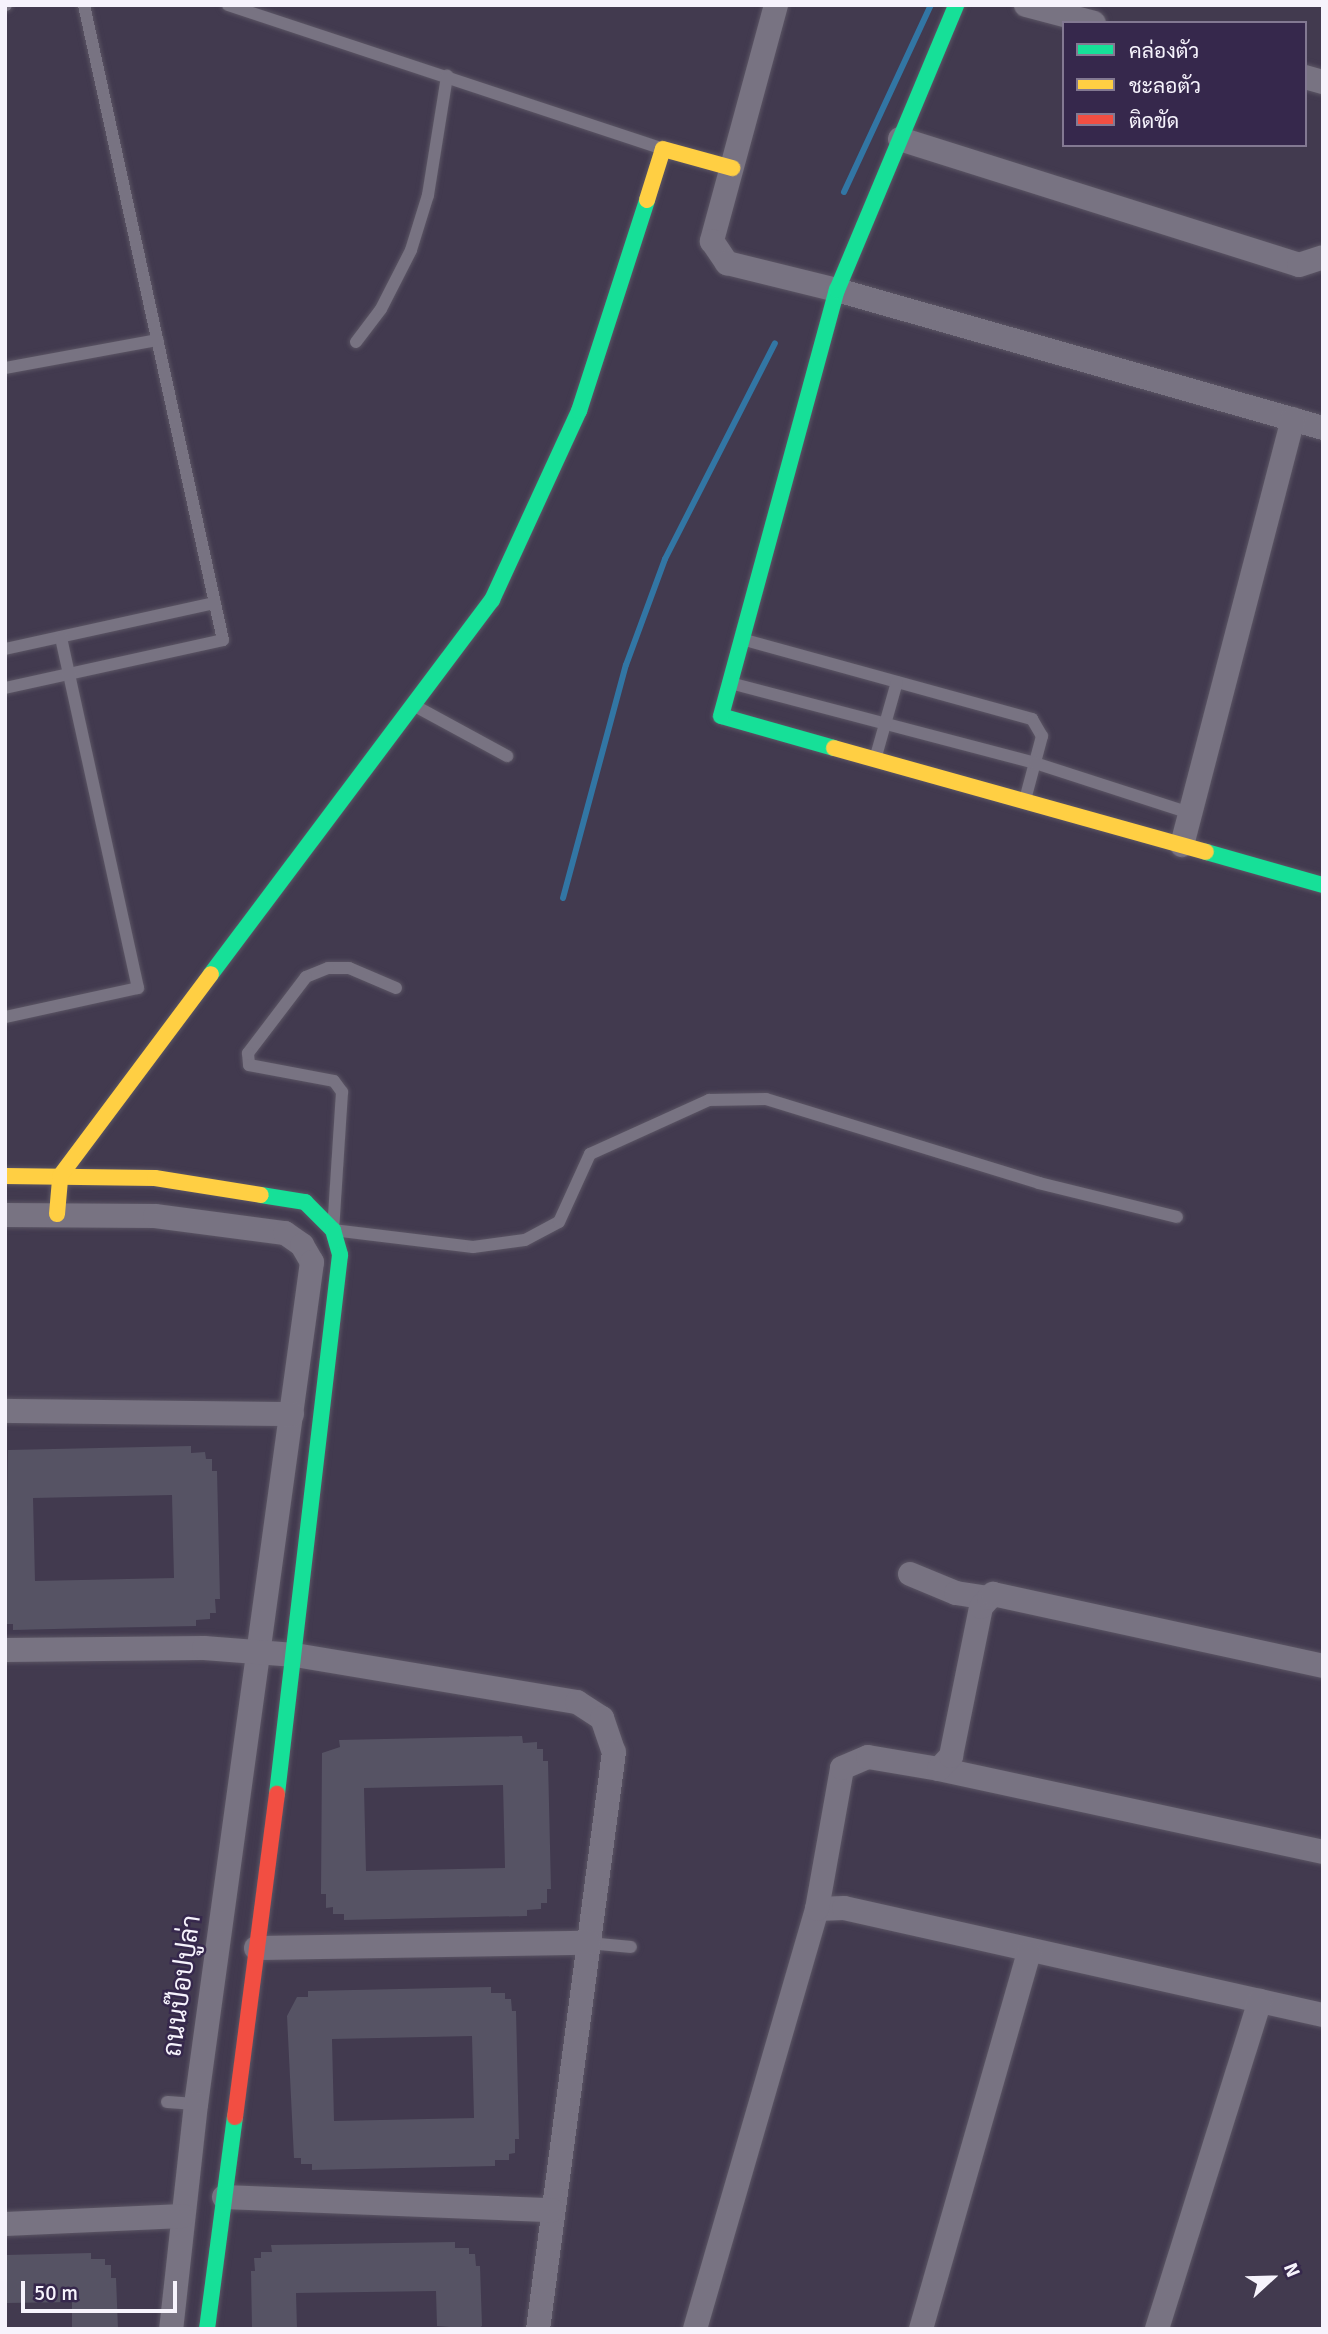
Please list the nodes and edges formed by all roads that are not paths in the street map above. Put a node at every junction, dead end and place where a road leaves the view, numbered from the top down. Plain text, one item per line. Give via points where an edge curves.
1 (84, 5) edge
2 (228, 5) edge
3 (776, 5) edge
4 (956, 5) edge
5 (1026, 5) edge
6 (1086, 21) edge
7 (447, 76) junction
8 (900, 139) junction
9 (663, 149) junction
10 (732, 168) junction
11 (1323, 257) edge
12 (837, 290) junction
13 (157, 340) junction
14 (356, 342) dead end
15 (5, 368) edge
16 (1293, 419) junction
17 (1323, 428) edge
18 (215, 603) junction
19 (61, 637) junction
20 (742, 639) junction
21 (5, 649) edge
22 (69, 674) junction
23 (897, 682) junction
24 (730, 683) junction
25 (5, 688) edge
26 (411, 704) junction
27 (884, 723) junction
28 (507, 756) dead end
29 (875, 759) junction
30 (1035, 763) junction
31 (1025, 801) junction
32 (1190, 813) junction
33 (1182, 845) junction
34 (1323, 885) edge
35 (396, 988) dead end
36 (5, 1017) edge
37 (60, 1175) junction
38 (5, 1176) edge
39 (57, 1214) junction
40 (1177, 1217) dead end
41 (6, 1220) edge
42 (333, 1230) junction
43 (302, 1245) junction
44 (5, 1411) edge
45 (292, 1414) junction
46 (909, 1574) dead end
47 (989, 1598) junction
48 (5, 1650) edge
49 (261, 1651) junction
50 (295, 1655) junction
51 (1323, 1666) edge
52 (939, 1769) junction
53 (1323, 1852) edge
54 (817, 1909) junction
55 (589, 1942) junction
56 (631, 1947) dead end
57 (256, 1948) junction
58 (1029, 1953) junction
59 (1260, 2001) junction
60 (1323, 2015) edge
61 (167, 2102) dead end
62 (196, 2104) junction
63 (224, 2197) junction
64 (552, 2210) junction
65 (183, 2216) junction
66 (5, 2224) edge
67 (171, 2329) edge
68 (208, 2329) edge
69 (538, 2329) edge
70 (695, 2329) edge
71 (921, 2329) edge
72 (1157, 2329) edge

1 - 13 lane
2 - 7 lane
3 - 10 street
4 - 8 street
5 - 6 street
7 - 9 lane
7 - 14 lane via 428,195 411,250 381,309
8 - 11 street via 1299,265
8 - 12 street
9 - 10 street
9 - 26 street via 579,411 492,600
10 - 12 street via 712,241 727,263
12 - 16 street
12 - 20 street
13 - 15 lane
13 - 18 lane
16 - 17 street
16 - 32 street
18 - 19 lane
18 - 22 lane via 223,640
19 - 21 lane
19 - 22 lane
20 - 23 lane
20 - 24 street
22 - 25 lane
22 - 36 lane via 138,988
23 - 27 lane
23 - 30 lane via 1032,719 1042,736
24 - 27 lane
24 - 29 street via 721,716
26 - 28 lane
26 - 37 street
27 - 29 lane
27 - 30 lane
29 - 31 street
30 - 31 lane
30 - 32 lane
31 - 33 street
32 - 33 street
33 - 34 street
35 - 42 lane via 349,968 328,968 306,977 248,1053 249,1065 334,1081 342,1092
37 - 38 street
37 - 39 street
37 - 42 street via 155,1178 305,1202
39 - 41 street
39 - 43 street via 168,1217 285,1233
40 - 42 lane via 1039,1183 766,1100 709,1100 590,1154 559,1222 525,1240 473,1247
42 - 43 street
42 - 50 street via 340,1255
43 - 45 street, ถนนป๊อปปูล่า via 312,1262
44 - 45 street
45 - 49 street, ถนนป๊อปปูล่า
46 - 47 street via 956,1593
47 - 51 street via 993,1594
47 - 52 street via 981,1607 951,1756
48 - 49 street
49 - 50 street
49 - 62 street, ถนนป๊อปปูล่า
50 - 55 street via 577,1702 602,1718 614,1752
50 - 57 street
52 - 53 street
52 - 54 street via 868,1757 842,1768
54 - 58 street via 844,1908
54 - 70 street
55 - 56 lane
55 - 57 street
55 - 64 street
57 - 63 street
58 - 59 street
58 - 71 street
59 - 60 street
59 - 72 street
61 - 62 lane
62 - 65 street, ถนนป๊อปปูล่า
63 - 64 street
63 - 68 street
64 - 69 street
65 - 66 street
65 - 67 street, ถนนป๊อปปูล่า

